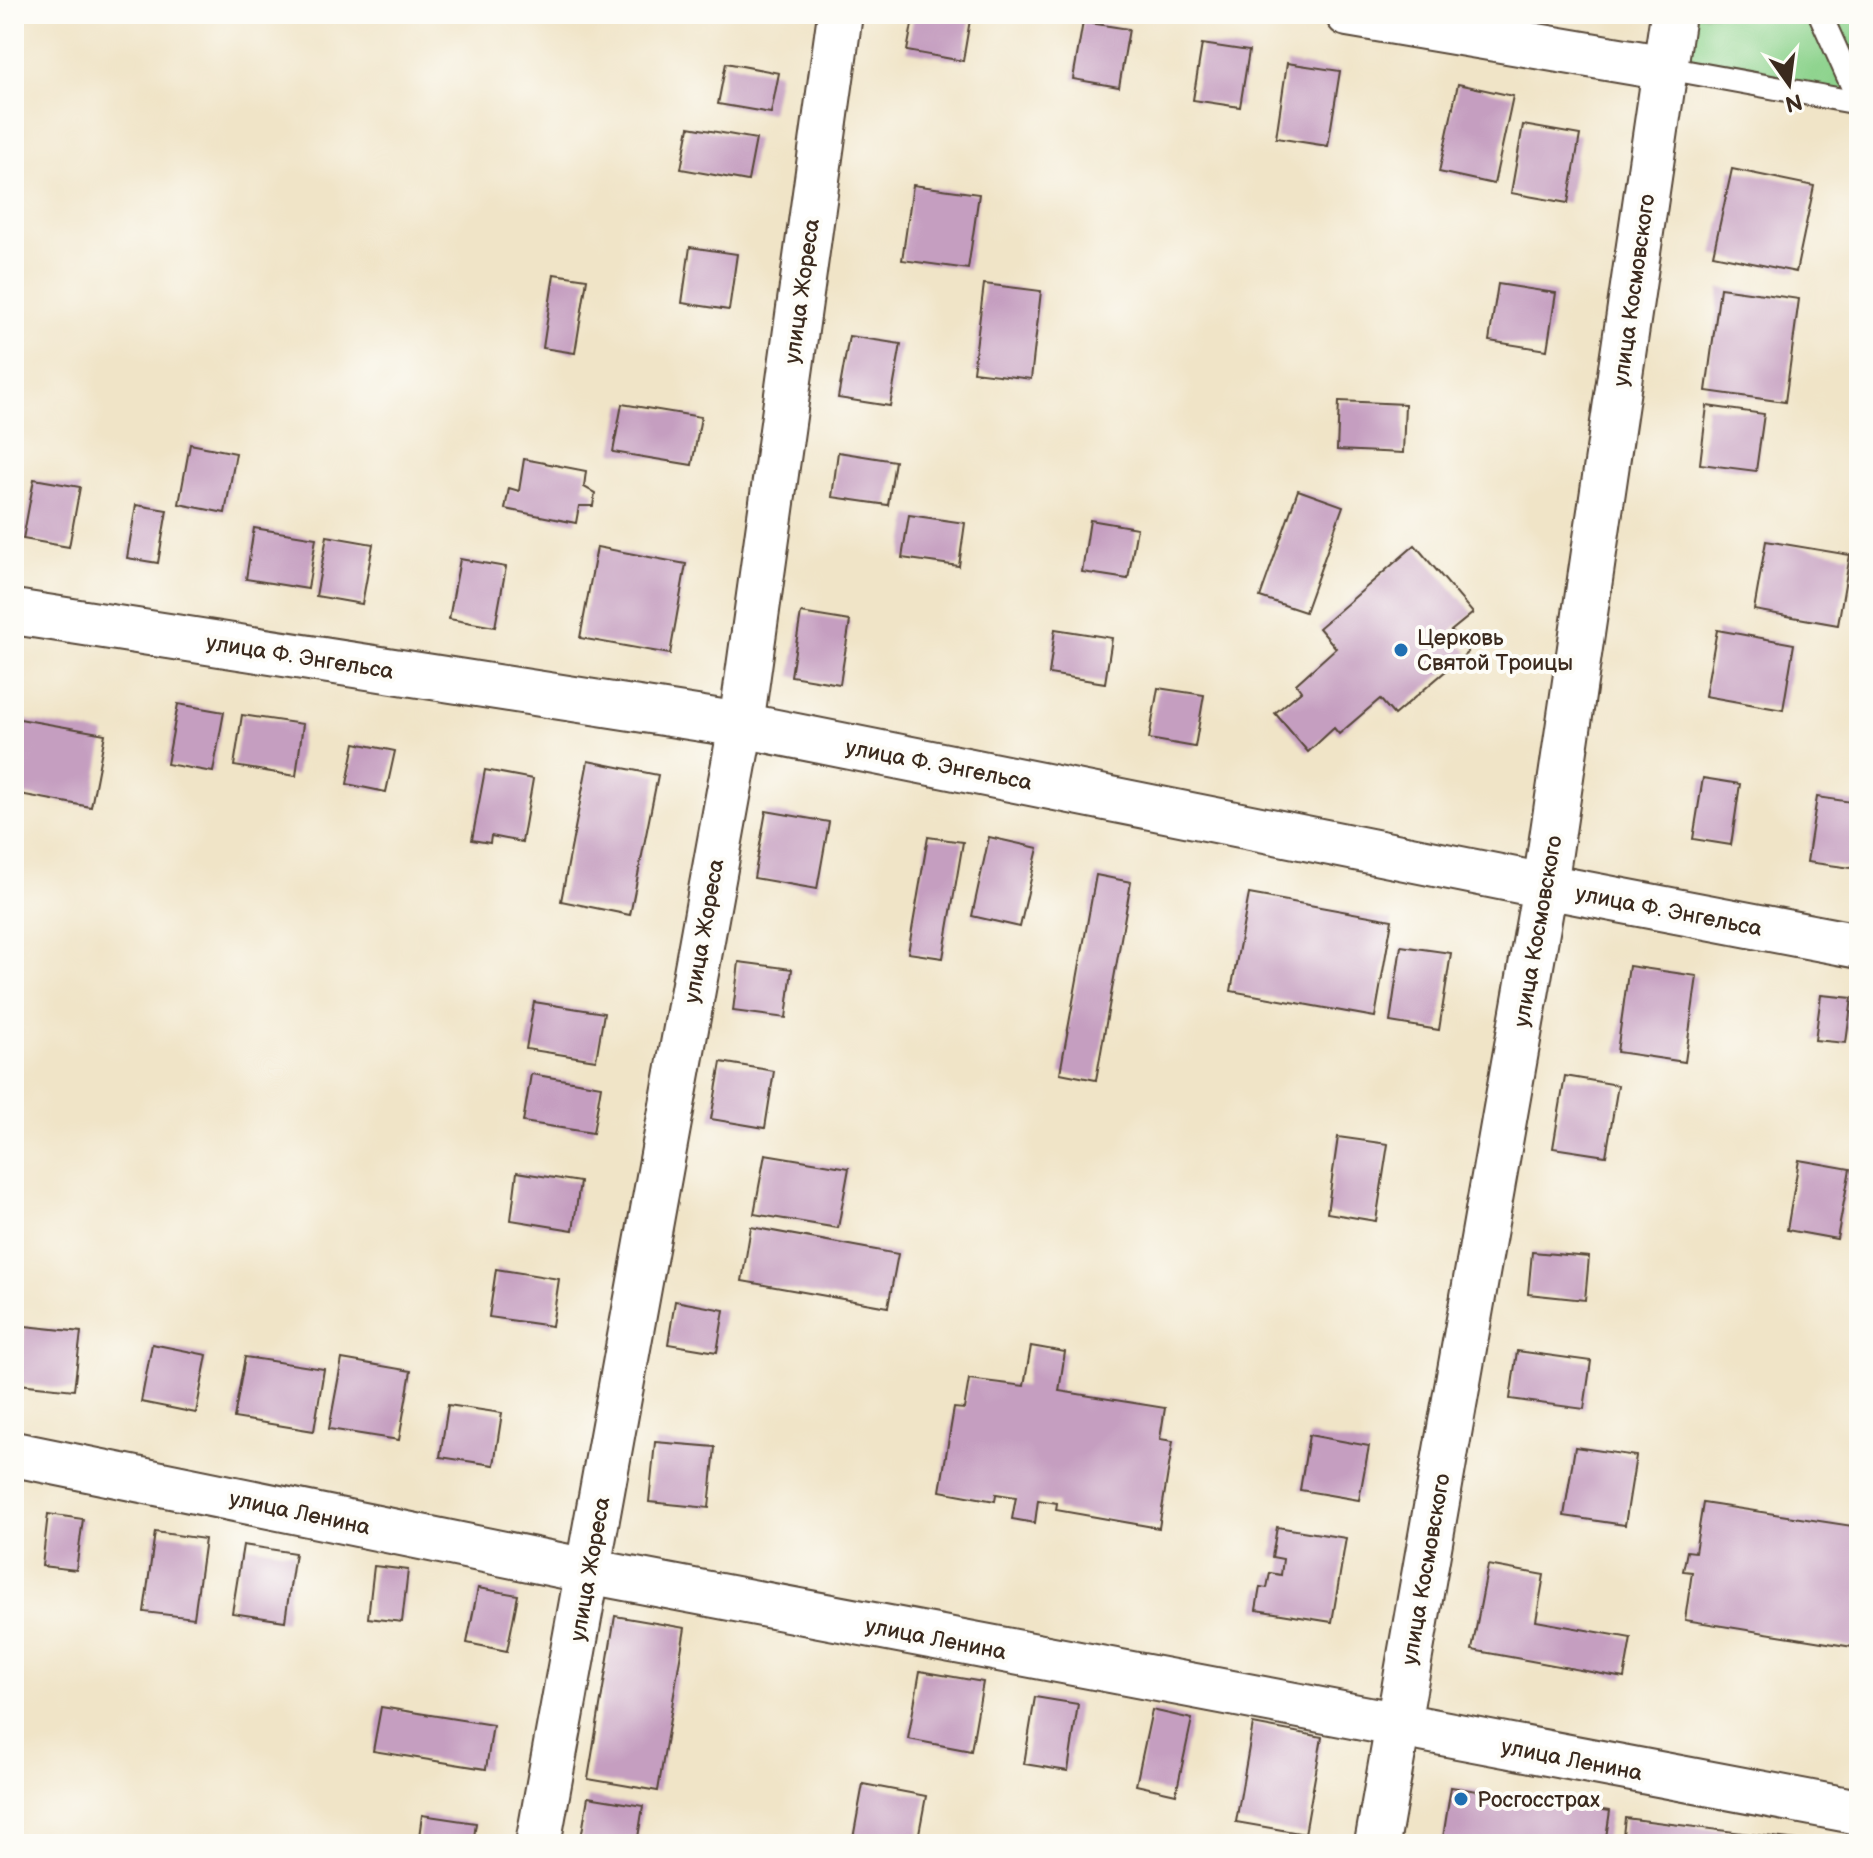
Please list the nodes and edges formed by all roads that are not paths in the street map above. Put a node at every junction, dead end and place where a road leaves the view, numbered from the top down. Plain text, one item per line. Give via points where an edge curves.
1 (840, 14) edge
2 (1348, 14) edge
3 (1673, 14) edge
4 (1820, 14) edge
5 (1666, 68) junction
6 (1859, 102) edge
7 (14, 612) edge
8 (741, 725) junction
9 (1545, 886) junction
10 (1859, 946) edge
11 (14, 1454) edge
12 (588, 1571) junction
13 (1398, 1726) junction
14 (1859, 1812) edge
15 (538, 1844) edge
16 (1377, 1844) edge

1 - 8 street, улица Жореса
2 - 5 street
3 - 5 street, улица Космовского
4 - 6 lane
5 - 6 lane
5 - 9 street, улица Космовского
7 - 8 street, улица Ф. Энгельса
8 - 9 street, улица Ф. Энгельса
8 - 12 street, улица Жореса
9 - 10 street, улица Ф. Энгельса
9 - 13 street, улица Космовского
11 - 12 street, улица Ленина
12 - 13 street, улица Ленина
12 - 15 street, улица Жореса
13 - 14 street, улица Ленина
13 - 16 street, улица Космовского

